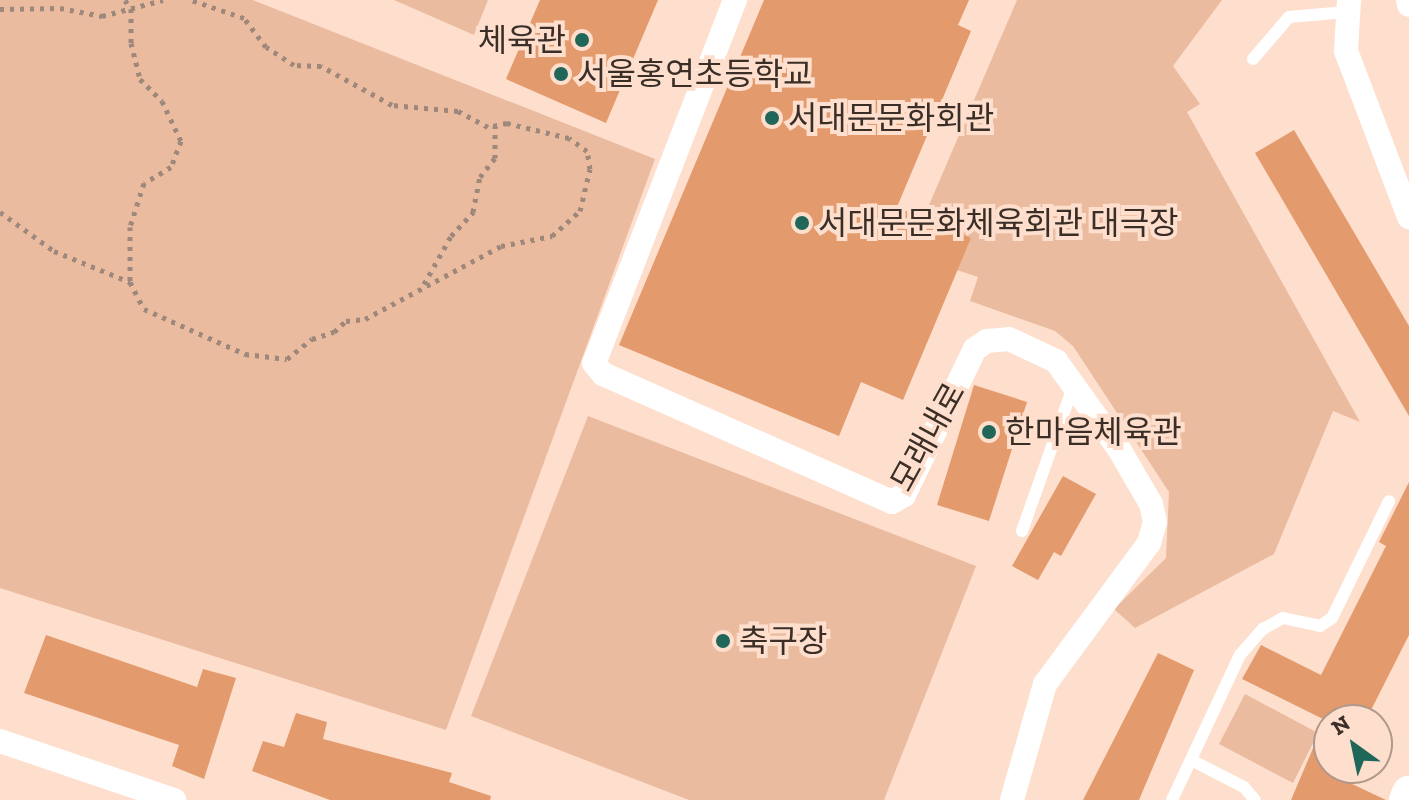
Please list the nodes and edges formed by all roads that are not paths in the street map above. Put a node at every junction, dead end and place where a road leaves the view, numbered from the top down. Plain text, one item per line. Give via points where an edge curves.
1 (735, 0) edge
2 (1348, 6) edge
3 (1253, 59) dead end
4 (1398, 158) edge
5 (1409, 217) edge
6 (1074, 384) junction
7 (1389, 501) dead end
8 (1022, 531) dead end
9 (0, 741) edge
10 (1191, 760) junction
11 (1409, 793) edge
12 (174, 800) edge
13 (1012, 800) edge
14 (1172, 800) edge
15 (1255, 800) edge
16 (1406, 800) edge

1 - 6 street, 모래내로 via 594,355 595,367 892,502 904,495 981,344 1009,339 1036,348
2 - 3 lane via 1289,17
2 - 4 street via 1346,51
4 - 5 street
6 - 8 lane
6 - 13 street, 모래내로 via 1148,498 1155,522 1149,543 1045,684
7 - 10 lane via 1332,618 1320,626 1283,618 1257,635 1240,655
9 - 12 street
10 - 14 lane
10 - 15 lane via 1244,787
11 - 16 main road

